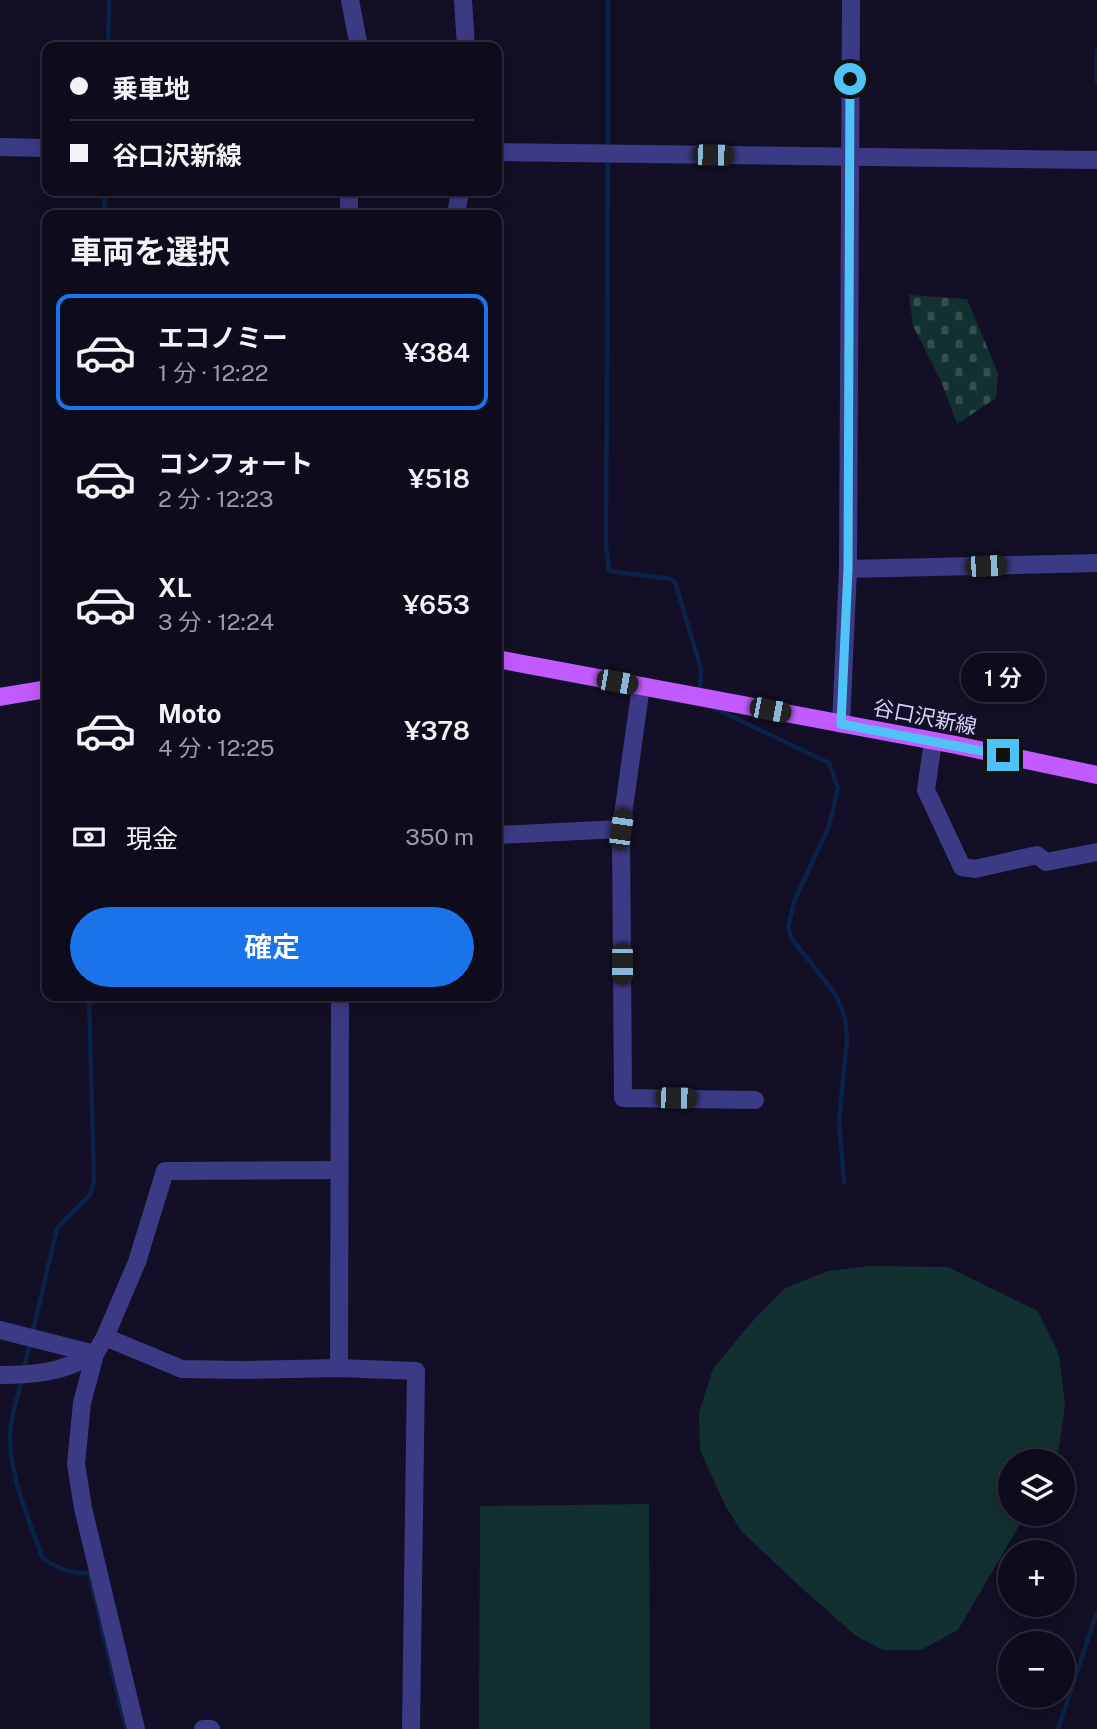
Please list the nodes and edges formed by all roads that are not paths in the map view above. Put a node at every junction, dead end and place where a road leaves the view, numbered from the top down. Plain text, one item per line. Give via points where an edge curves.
1 (351, 0) edge
2 (463, 0) edge
3 (851, 0) edge
4 (358, 42) edge
5 (466, 42) edge
6 (0, 147) edge
7 (42, 148) edge
8 (502, 152) edge
9 (848, 157) junction
10 (1097, 160) edge
11 (1097, 563) edge
12 (848, 569) junction
13 (502, 660) edge
14 (641, 686) junction
15 (42, 690) edge
16 (0, 697) edge
17 (841, 724) junction
18 (933, 740) junction
19 (1097, 775) edge
20 (621, 829) junction
21 (502, 835) edge
22 (1097, 852) edge
23 (340, 1001) edge
24 (755, 1100) dead end
25 (339, 1170) junction
26 (0, 1329) edge
27 (106, 1337) junction
28 (95, 1354) junction
29 (339, 1368) junction
30 (0, 1375) edge
31 (136, 1729) edge
32 (203, 1729) edge
33 (211, 1729) edge
34 (411, 1729) edge

1 - 4 street
2 - 5 street
3 - 9 street
6 - 7 street
8 - 9 street
9 - 10 street
9 - 12 street
11 - 12 street
12 - 17 street
13 - 14 main road, 谷口沢新線
14 - 17 main road, 谷口沢新線
14 - 20 street
15 - 16 main road
17 - 18 main road, 谷口沢新線
18 - 19 main road, 谷口沢新線
18 - 22 street via 926,790 962,867 975,869 1037,855 1046,862
20 - 21 street
20 - 24 street via 623,1098
23 - 25 street
25 - 27 street via 165,1171 137,1262
25 - 29 street
26 - 28 street
27 - 28 street
27 - 29 street via 181,1368
28 - 30 street via 74,1366 35,1375
28 - 31 street via 82,1403 76,1464
29 - 34 street via 416,1371
32 - 33 street

